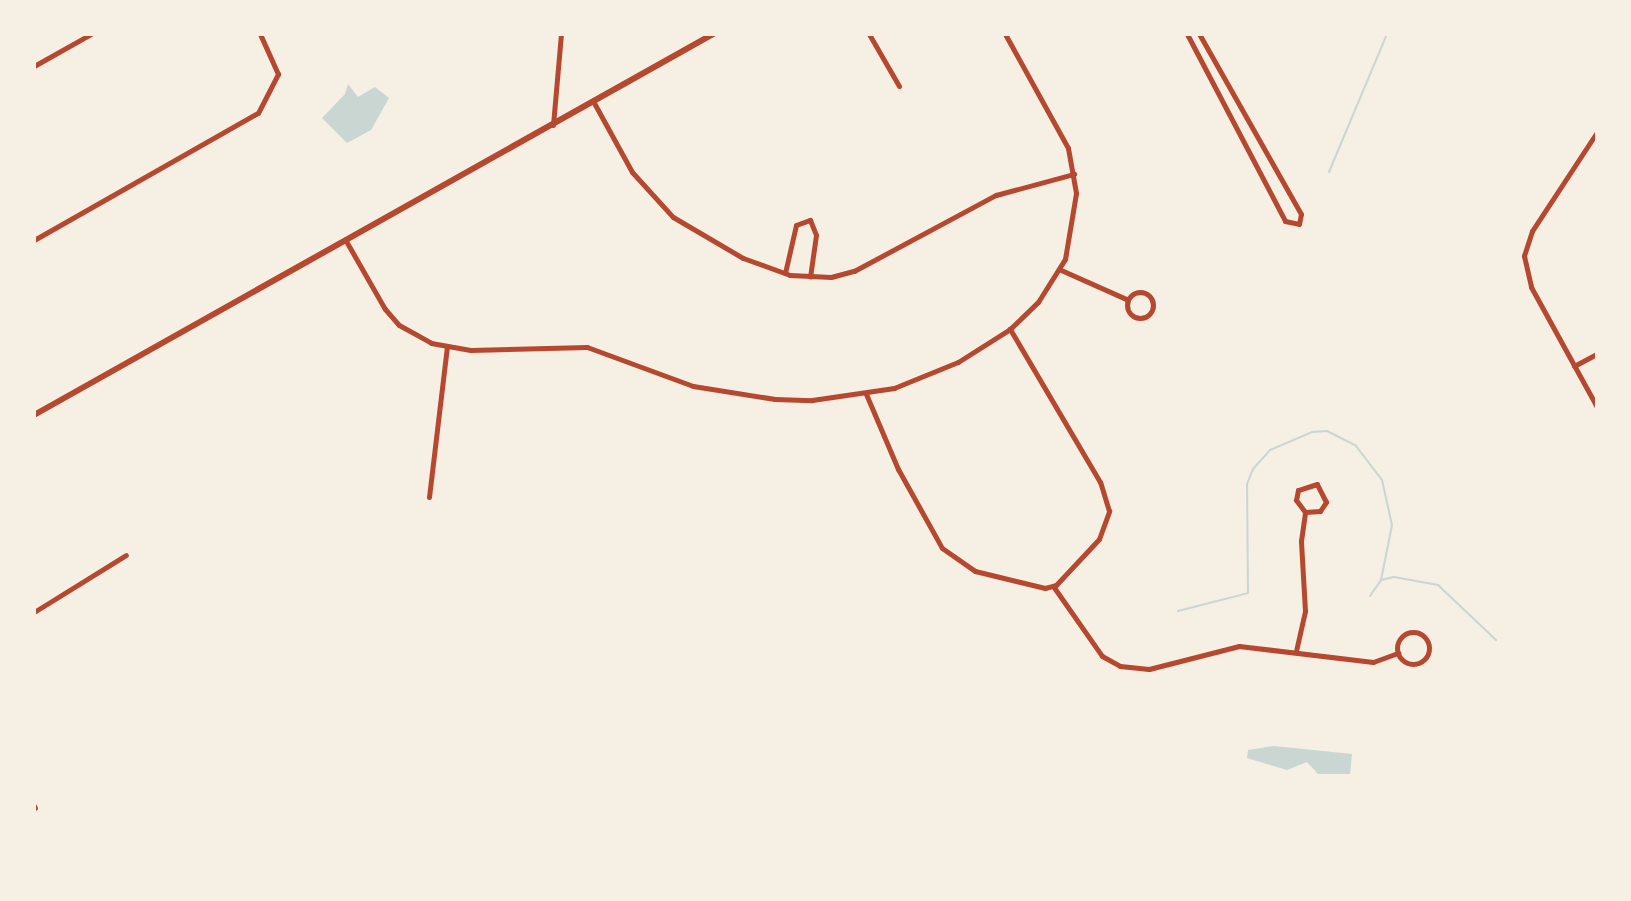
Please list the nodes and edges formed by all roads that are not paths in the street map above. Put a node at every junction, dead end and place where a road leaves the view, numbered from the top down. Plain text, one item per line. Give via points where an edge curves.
1 (91, 34) edge
2 (260, 34) edge
3 (561, 34) edge
4 (713, 34) edge
5 (869, 34) edge
6 (1005, 34) edge
7 (1187, 34) edge
8 (1199, 34) edge
9 (34, 66) edge
10 (1227, 85) junction
11 (899, 86) dead end
12 (1217, 90) junction
13 (593, 101) junction
14 (553, 125) junction
15 (1597, 132) edge
16 (1074, 174) junction
17 (34, 240) edge
18 (346, 241) junction
19 (1061, 270) junction
20 (785, 273) junction
21 (810, 277) junction
22 (1126, 299) junction
23 (1010, 329) junction
24 (447, 347) junction
25 (1597, 354) edge
26 (1574, 366) junction
27 (866, 394) junction
28 (1597, 407) edge
29 (34, 415) edge
30 (429, 497) dead end
31 (1305, 512) junction
32 (126, 555) dead end
33 (1053, 586) junction
34 (34, 612) edge
35 (1296, 651) junction
36 (1398, 653) junction

1 - 9 street
2 - 17 street via 277,67 270,98 237,127
3 - 14 street
4 - 13 street
5 - 11 street
6 - 16 street via 1062,136
7 - 12 street
8 - 10 street
10 - 12 street
10 - 12 street via 1301,214 1299,224 1285,221
13 - 14 street
13 - 20 street via 632,172 673,217 717,245
14 - 18 street
15 - 26 street via 1532,231 1524,256 1531,287
16 - 19 street via 1074,225
16 - 21 street via 1006,190 854,271
18 - 24 street via 399,325
18 - 29 street
19 - 22 street
19 - 23 street
20 - 21 street
20 - 21 street via 796,225 810,220 816,235
22 - 22 street via 1139,318 1154,312 1148,297 1139,293
23 - 27 street via 922,379
23 - 33 street via 1100,482 1109,511 1099,539 1067,579
24 - 27 street via 587,347 693,386 762,398
24 - 30 street
25 - 26 street
26 - 28 street
27 - 33 street via 898,469 942,548 975,571
31 - 31 street via 1324,507 1325,491 1317,484 1302,486 1296,494
31 - 35 street via 1305,611
32 - 34 street
33 - 35 street via 1102,656 1120,666 1149,669 1239,646
35 - 36 street via 1373,662
36 - 36 street via 1399,639 1408,632 1422,634 1429,643 1428,656 1419,663 1408,663

